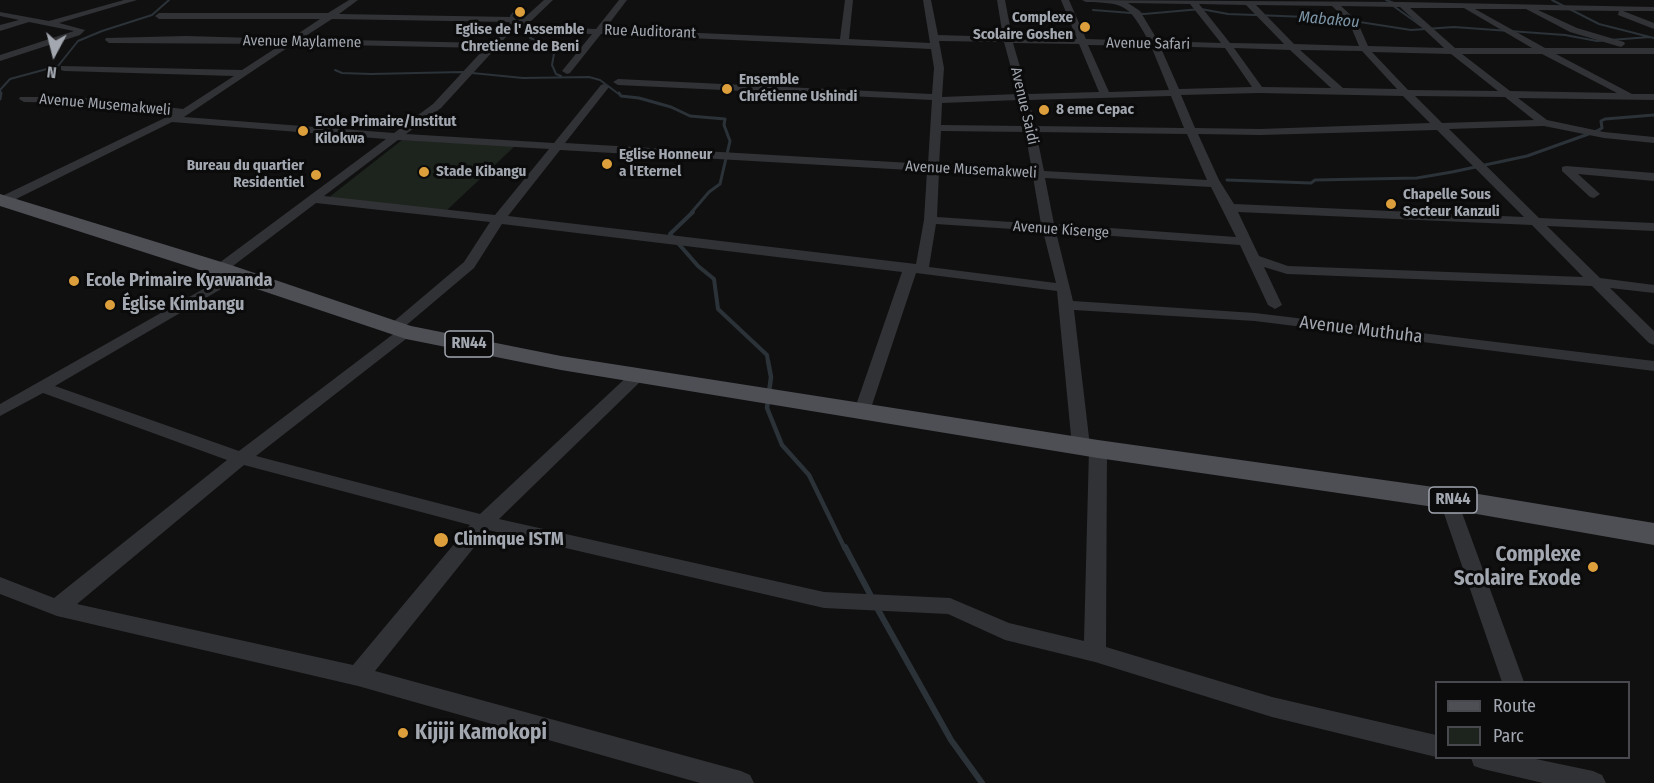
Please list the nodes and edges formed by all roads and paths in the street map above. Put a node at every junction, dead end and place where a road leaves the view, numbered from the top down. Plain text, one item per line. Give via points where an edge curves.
1 (134, 0) edge
2 (354, 0) edge
3 (549, 0) edge
4 (623, 0) edge
5 (849, 0) edge
6 (927, 0) edge
7 (1001, 0) edge
8 (1065, 0) edge
9 (1086, 0) edge
10 (1119, 0) edge
11 (1455, 0) edge
12 (1515, 0) edge
13 (1587, 0) edge
14 (1649, 0) edge
15 (1177, 1) edge
16 (1192, 1) edge
17 (1248, 2) edge
18 (1309, 2) edge
19 (1654, 2) edge
20 (1335, 5) junction
21 (1395, 5) edge
22 (1465, 7) junction
23 (1527, 7) junction
24 (1610, 9) junction
25 (1654, 9) edge
26 (0, 14) edge
27 (159, 16) dead end
28 (332, 16) junction
29 (30, 20) junction
30 (517, 22) junction
31 (49, 23) junction
32 (1654, 26) edge
33 (0, 28) edge
34 (543, 30) dead end
35 (601, 30) junction
36 (769, 38) joint
37 (109, 40) dead end
38 (1008, 40) junction
39 (844, 41) junction
40 (291, 42) junction
41 (933, 42) junction
42 (1081, 42) junction
43 (1155, 44) junction
44 (494, 46) junction
45 (1228, 46) junction
46 (1292, 47) junction
47 (1364, 48) junction
48 (1453, 51) junction
49 (1545, 51) junction
50 (1634, 51) junction
51 (1654, 51) edge
52 (0, 58) edge
53 (1654, 61) edge
54 (64, 68) dead end
55 (567, 70) dead end
56 (246, 73) junction
57 (618, 82) dead end
58 (604, 87) dead end
59 (1259, 90) junction
60 (1340, 91) junction
61 (1176, 92) junction
62 (1405, 92) junction
63 (1507, 93) junction
64 (1105, 94) junction
65 (1632, 97) junction
66 (1654, 97) edge
67 (24, 99) dead end
68 (937, 99) junction
69 (1024, 99) junction
70 (186, 112) junction
71 (172, 119) junction
72 (1544, 123) junction
73 (1441, 127) junction
74 (937, 128) junction
75 (1030, 129) junction
76 (1191, 132) junction
77 (398, 137) junction
78 (1654, 141) edge
79 (557, 145) junction
80 (933, 168) junction
81 (1040, 173) junction
82 (1654, 177) edge
83 (1215, 184) junction
84 (1594, 194) dead end
85 (315, 199) junction
86 (1, 200) edge
87 (1230, 208) junction
88 (499, 219) junction
89 (930, 220) junction
90 (1532, 220) junction
91 (1654, 227) edge
92 (1049, 230) junction
93 (1244, 242) junction
94 (1253, 259) junction
95 (916, 267) junction
96 (228, 272) junction
97 (1594, 282) junction
98 (1064, 288) junction
99 (1654, 289) edge
100 (1275, 304) dead end
101 (1067, 305) junction
102 (400, 330) junction
103 (1654, 340) edge
104 (1654, 366) edge
105 (637, 376) junction
106 (42, 387) junction
107 (0, 411) edge
108 (862, 411) junction
109 (1089, 448) junction
110 (241, 458) junction
111 (1448, 499) junction
112 (484, 522) junction
113 (1654, 534) edge
114 (0, 585) edge
115 (57, 608) junction
116 (1095, 653) junction
117 (358, 676) junction
118 (1514, 681) edge
119 (1435, 746) edge
120 (1488, 759) edge
121 (1545, 771) edge
122 (741, 783) edge
123 (1593, 783) edge

1 - 31 street
2 - 28 street
3 - 30 street via 526,21
4 - 35 street
5 - 39 street
6 - 41 street
7 - 38 street, Avenue Saidi
8 - 42 street
9 - 10 street
10 - 15 street
10 - 43 street via 1138,14
11 - 22 street
12 - 23 street
13 - 24 street
14 - 19 street
15 - 16 street
16 - 17 street
16 - 45 street
17 - 18 street
17 - 46 street
18 - 20 street
20 - 21 street
20 - 47 street via 1353,21
21 - 22 street
21 - 48 street
22 - 23 street
22 - 49 street
23 - 24 street
23 - 50 street via 1571,30
24 - 25 street
24 - 32 street
26 - 29 street
27 - 28 street
28 - 30 street
28 - 40 street
29 - 31 street
29 - 33 street
30 - 44 street
31 - 52 street via 81,30
34 - 35 street, Rue Auditorant
35 - 36 street, Rue Auditorant
35 - 55 street
36 - 39 street, Avenue Safari
37 - 40 street, Avenue Maylamene
38 - 41 street, Avenue Safari
38 - 42 street, Avenue Safari
38 - 69 street, Avenue Saidi
39 - 41 street, Avenue Safari
40 - 44 street, Avenue Maylamene
40 - 56 street
41 - 68 street via 939,68
42 - 43 street, Avenue Safari
42 - 64 street
43 - 45 street, Avenue Safari
43 - 61 street
44 - 77 street via 437,106
45 - 46 street, Avenue Safari
45 - 59 street
46 - 47 street, Avenue Safari
46 - 60 street
47 - 48 street, Avenue Safari
47 - 62 street
48 - 49 street, Avenue Safari
48 - 63 street
49 - 50 street, Avenue Safari
49 - 65 street
50 - 51 street, Avenue Safari
50 - 53 street
54 - 56 street
56 - 70 street
57 - 68 street
58 - 79 street
59 - 60 street
59 - 61 street
60 - 62 street
61 - 64 street
61 - 76 street
62 - 63 street
62 - 73 street
63 - 65 street
63 - 72 street
64 - 69 street
65 - 66 street
67 - 70 street, Avenue Musemakweli via 78,100
68 - 69 street
68 - 74 street
69 - 75 street, Avenue Saidi
70 - 71 street
71 - 77 street, Avenue Musemakweli
71 - 86 street
72 - 73 street
72 - 78 street
73 - 76 street
73 - 90 street
74 - 75 street
74 - 80 street
75 - 76 street
75 - 81 street, Avenue Saidi
76 - 83 street
77 - 79 street, Avenue Musemakweli
77 - 85 street
79 - 80 street, Avenue Musemakweli
79 - 88 street
80 - 81 street, Avenue Musemakweli
80 - 89 street
81 - 83 street, Avenue Musemakweli
81 - 92 street, Avenue Saidi
82 - 84 street via 1566,169
83 - 87 street
85 - 88 street
85 - 96 street
86 - 96 main road, RN44
87 - 90 street
87 - 93 street
88 - 95 street
88 - 102 street via 469,265
89 - 92 street, Avenue Kisenge
89 - 95 street
90 - 91 street
90 - 97 street
92 - 93 street, Avenue Kisenge
92 - 98 street, Avenue Saidi
93 - 94 street
94 - 97 street via 1287,270
94 - 100 street
95 - 98 street
95 - 108 street
96 - 102 main road, RN44
96 - 106 street
97 - 99 street
97 - 103 street
98 - 101 street, Avenue Saidi
101 - 104 street, Avenue Muthuha via 1255,317
101 - 109 street, Avenue Saidi
102 - 105 main road, RN44
102 - 110 street
105 - 108 main road, RN44
105 - 112 street
106 - 107 street
106 - 110 street
108 - 109 main road, RN44
109 - 111 main road, RN44
109 - 116 street, Avenue Saidi
110 - 112 street
110 - 115 street
111 - 113 main road, RN44
111 - 118 street
112 - 116 street via 824,600 950,606 1005,631
112 - 117 street
114 - 115 street
115 - 117 street
116 - 119 street via 1272,707
117 - 122 street
120 - 121 street
121 - 123 street

